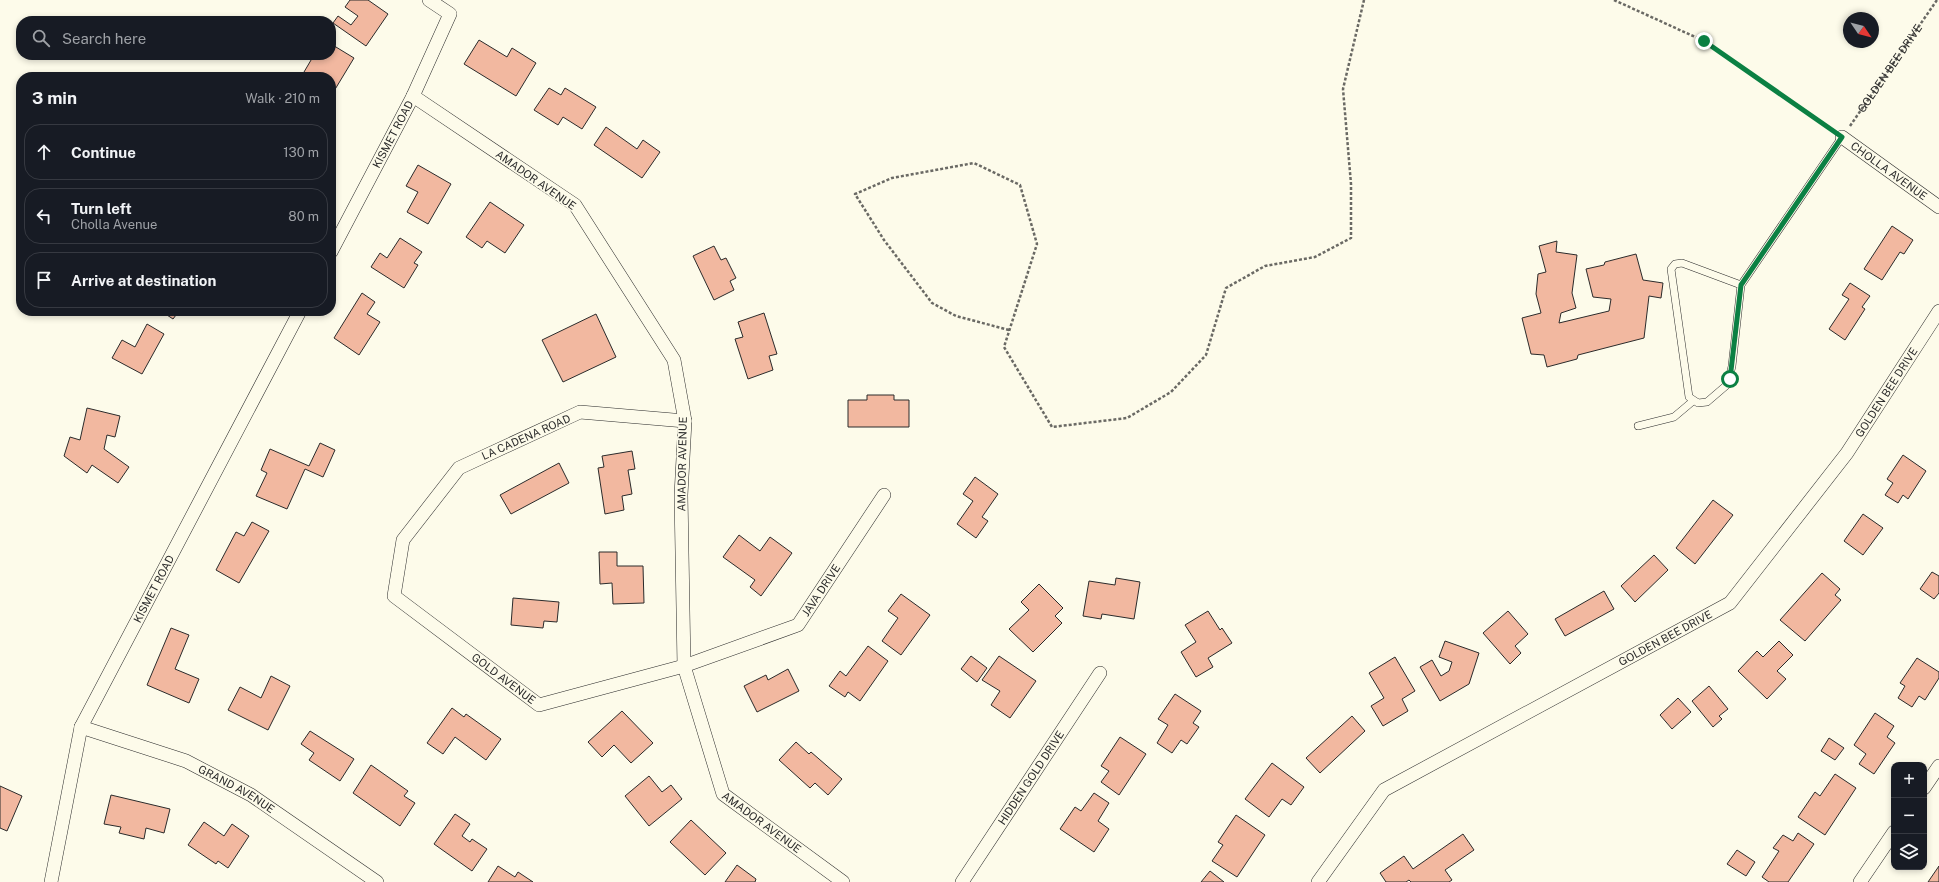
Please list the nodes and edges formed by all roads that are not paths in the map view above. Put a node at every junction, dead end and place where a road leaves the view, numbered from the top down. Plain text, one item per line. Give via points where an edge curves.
1 (429, 0) edge
2 (413, 96) junction
3 (1842, 137) joint
4 (1939, 208) edge
5 (336, 242) edge
6 (1741, 285) junction
7 (1939, 311) edge
8 (297, 316) edge
9 (1693, 401) junction
10 (685, 421) junction
11 (1638, 426) dead end
12 (884, 495) dead end
13 (403, 540) joint
14 (684, 666) junction
15 (1100, 673) dead end
16 (81, 727) junction
17 (1939, 766) edge
18 (1927, 784) edge
19 (1893, 834) edge
20 (51, 882) edge
21 (377, 882) edge
22 (843, 882) edge
23 (962, 882) edge
24 (1318, 882) edge
25 (1860, 882) edge

1 - 2 street, KISMET ROAD via 450,14
2 - 5 street, KISMET ROAD
2 - 10 street, AMADOR AVENUE via 575,205 674,360
3 - 4 street, CHOLLA AVENUE
3 - 6 lane
6 - 9 lane via 1728,384 1707,402
6 - 9 lane via 1679,262 1671,269 1689,397
7 - 24 street, GOLDEN BEE DRIVE via 1847,453 1730,603 1384,790
8 - 16 street, KISMET ROAD
9 - 11 lane via 1674,417
10 - 13 street, LA CADENA ROAD via 580,412 459,468
10 - 14 street, AMADOR AVENUE via 681,495
12 - 14 street, JAVA DRIVE via 798,624
13 - 14 street, GOLD AVENUE via 394,596 539,705
14 - 22 street, AMADOR AVENUE via 725,797
15 - 23 street, HIDDEN GOLD DRIVE
16 - 20 street, KISMET ROAD
16 - 21 street, GRAND AVENUE via 186,761 251,795
17 - 18 street
19 - 25 street

